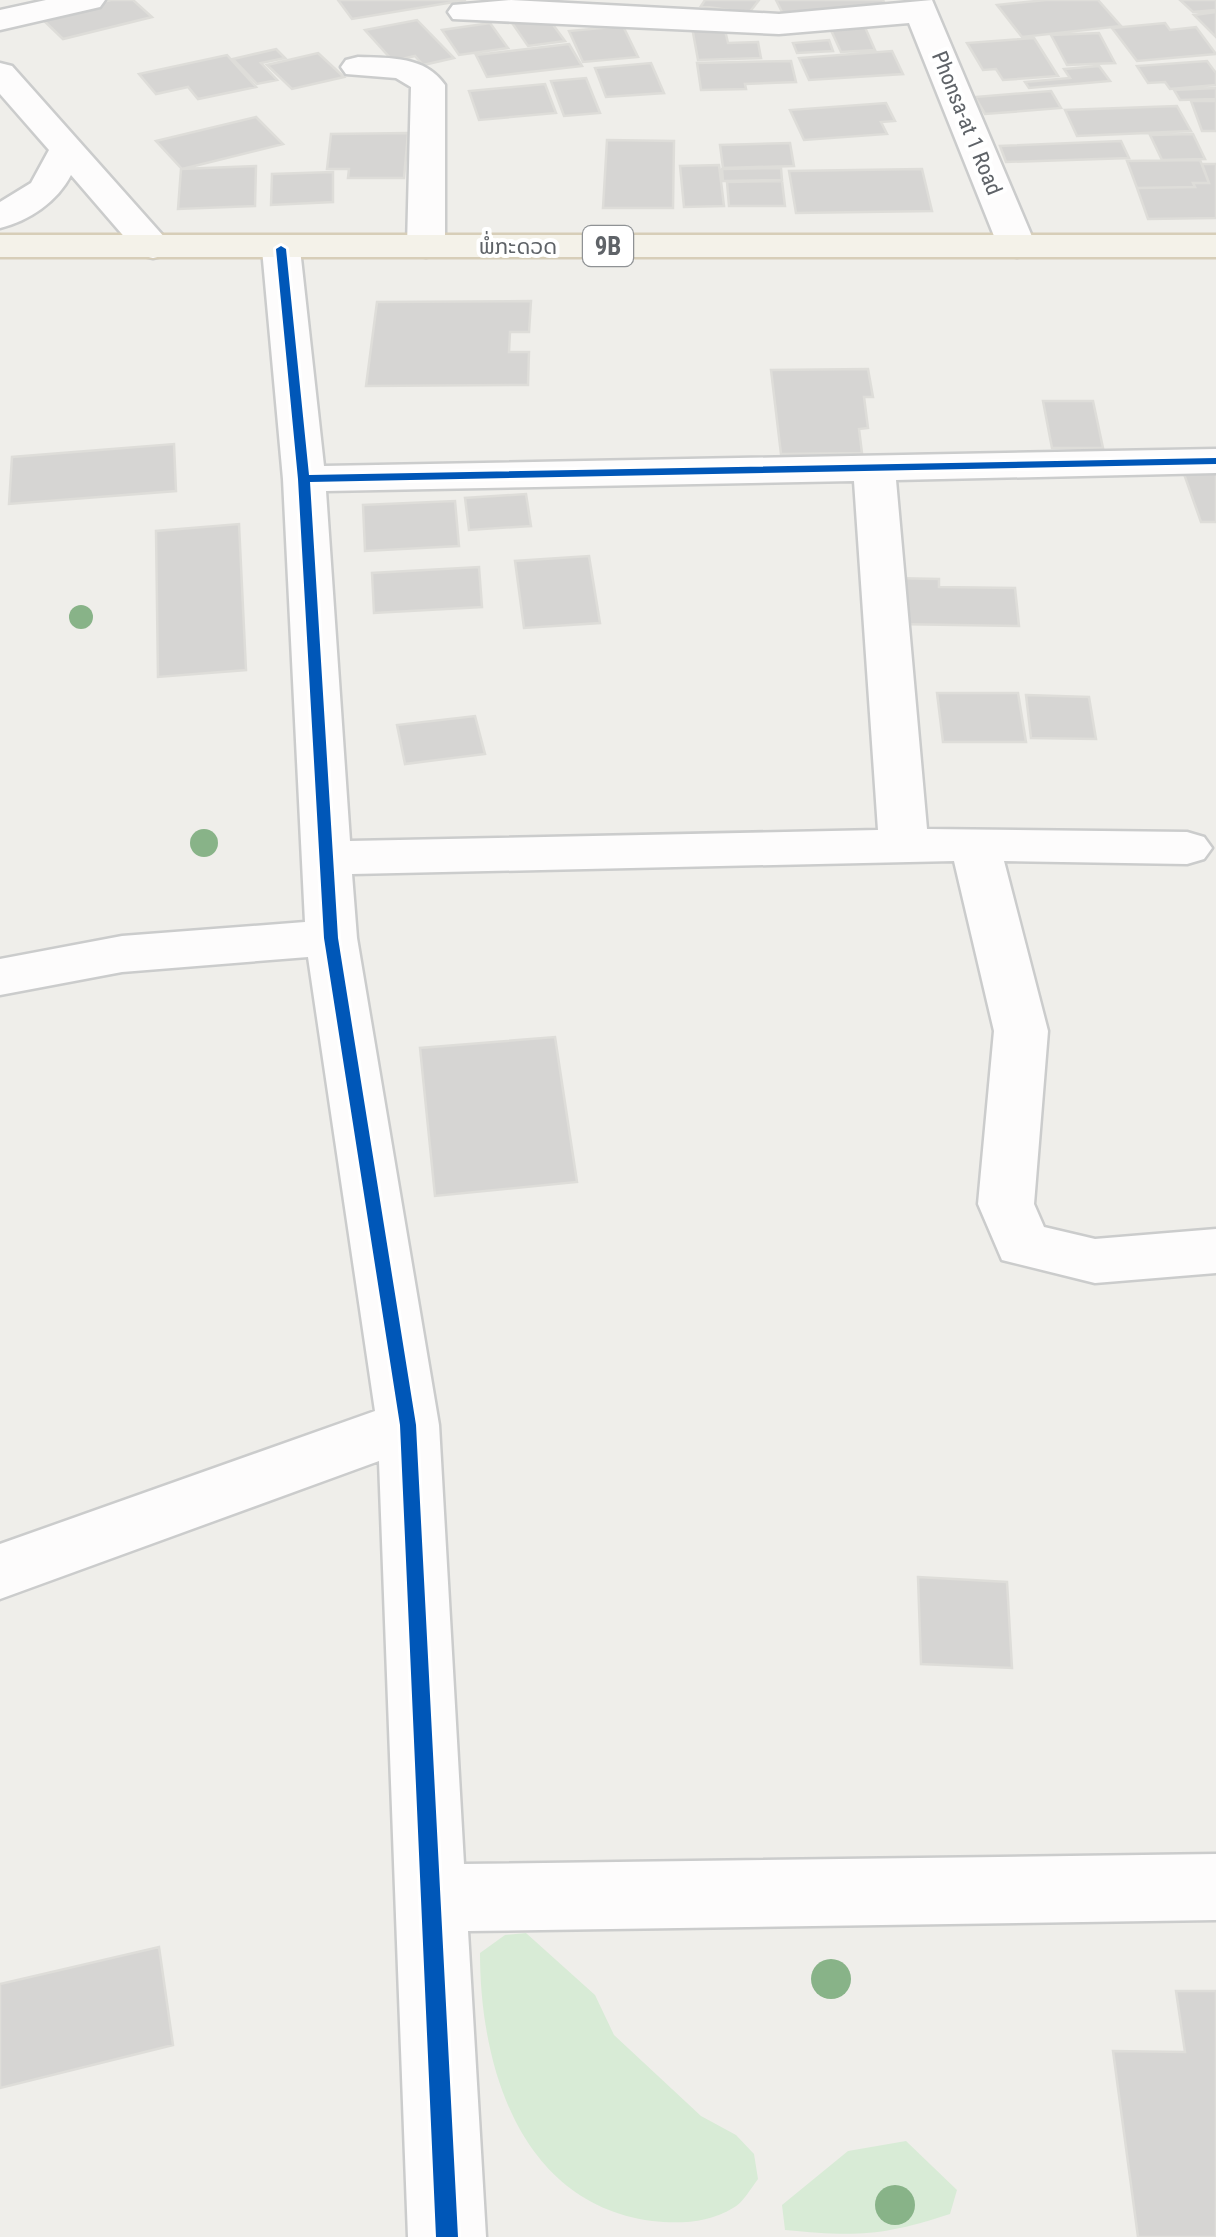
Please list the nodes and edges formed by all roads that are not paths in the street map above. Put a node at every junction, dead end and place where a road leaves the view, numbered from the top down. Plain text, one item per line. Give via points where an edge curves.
1 (89, 0) edge
2 (918, 6) edge
3 (464, 12) dead end
4 (0, 20) edge
5 (358, 67) dead end
6 (0, 73) edge
7 (68, 146) junction
8 (0, 217) edge
9 (0, 246) edge
10 (426, 246) junction
11 (1018, 246) junction
12 (1216, 246) edge
13 (153, 247) junction
14 (280, 249) junction
15 (1216, 461) edge
16 (874, 468) junction
17 (304, 479) junction
18 (975, 844) junction
19 (904, 848) junction
20 (1187, 848) dead end
21 (324, 858) junction
22 (331, 938) junction
23 (0, 977) edge
24 (1216, 1252) edge
25 (408, 1426) junction
26 (0, 1572) edge
27 (1216, 1887) edge
28 (430, 1898) junction
29 (447, 2237) edge

1 - 4 street
2 - 3 street via 779,24
2 - 11 street, Phonsa-at 1 Road
5 - 10 street via 403,68 428,85
6 - 7 street
7 - 8 street via 46,190
7 - 13 street
9 - 13 main road, ພໍ່ກະດວດ / 9B
10 - 11 main road, ພໍ່ກະດວດ / 9B
10 - 14 main road, ພໍ່ກະດວດ / 9B
11 - 12 main road, ພໍ່ກະດວດ / 9B
13 - 14 main road, ພໍ່ກະດວດ / 9B
14 - 17 street
15 - 16 street
16 - 17 street
16 - 19 street
17 - 21 street
18 - 19 street
18 - 20 street
18 - 24 street via 1020,1031 1006,1204 1022,1244 1095,1261
19 - 21 street
21 - 22 street
22 - 23 street via 122,954
22 - 25 street
25 - 26 street
25 - 28 street
27 - 28 street
28 - 29 street

